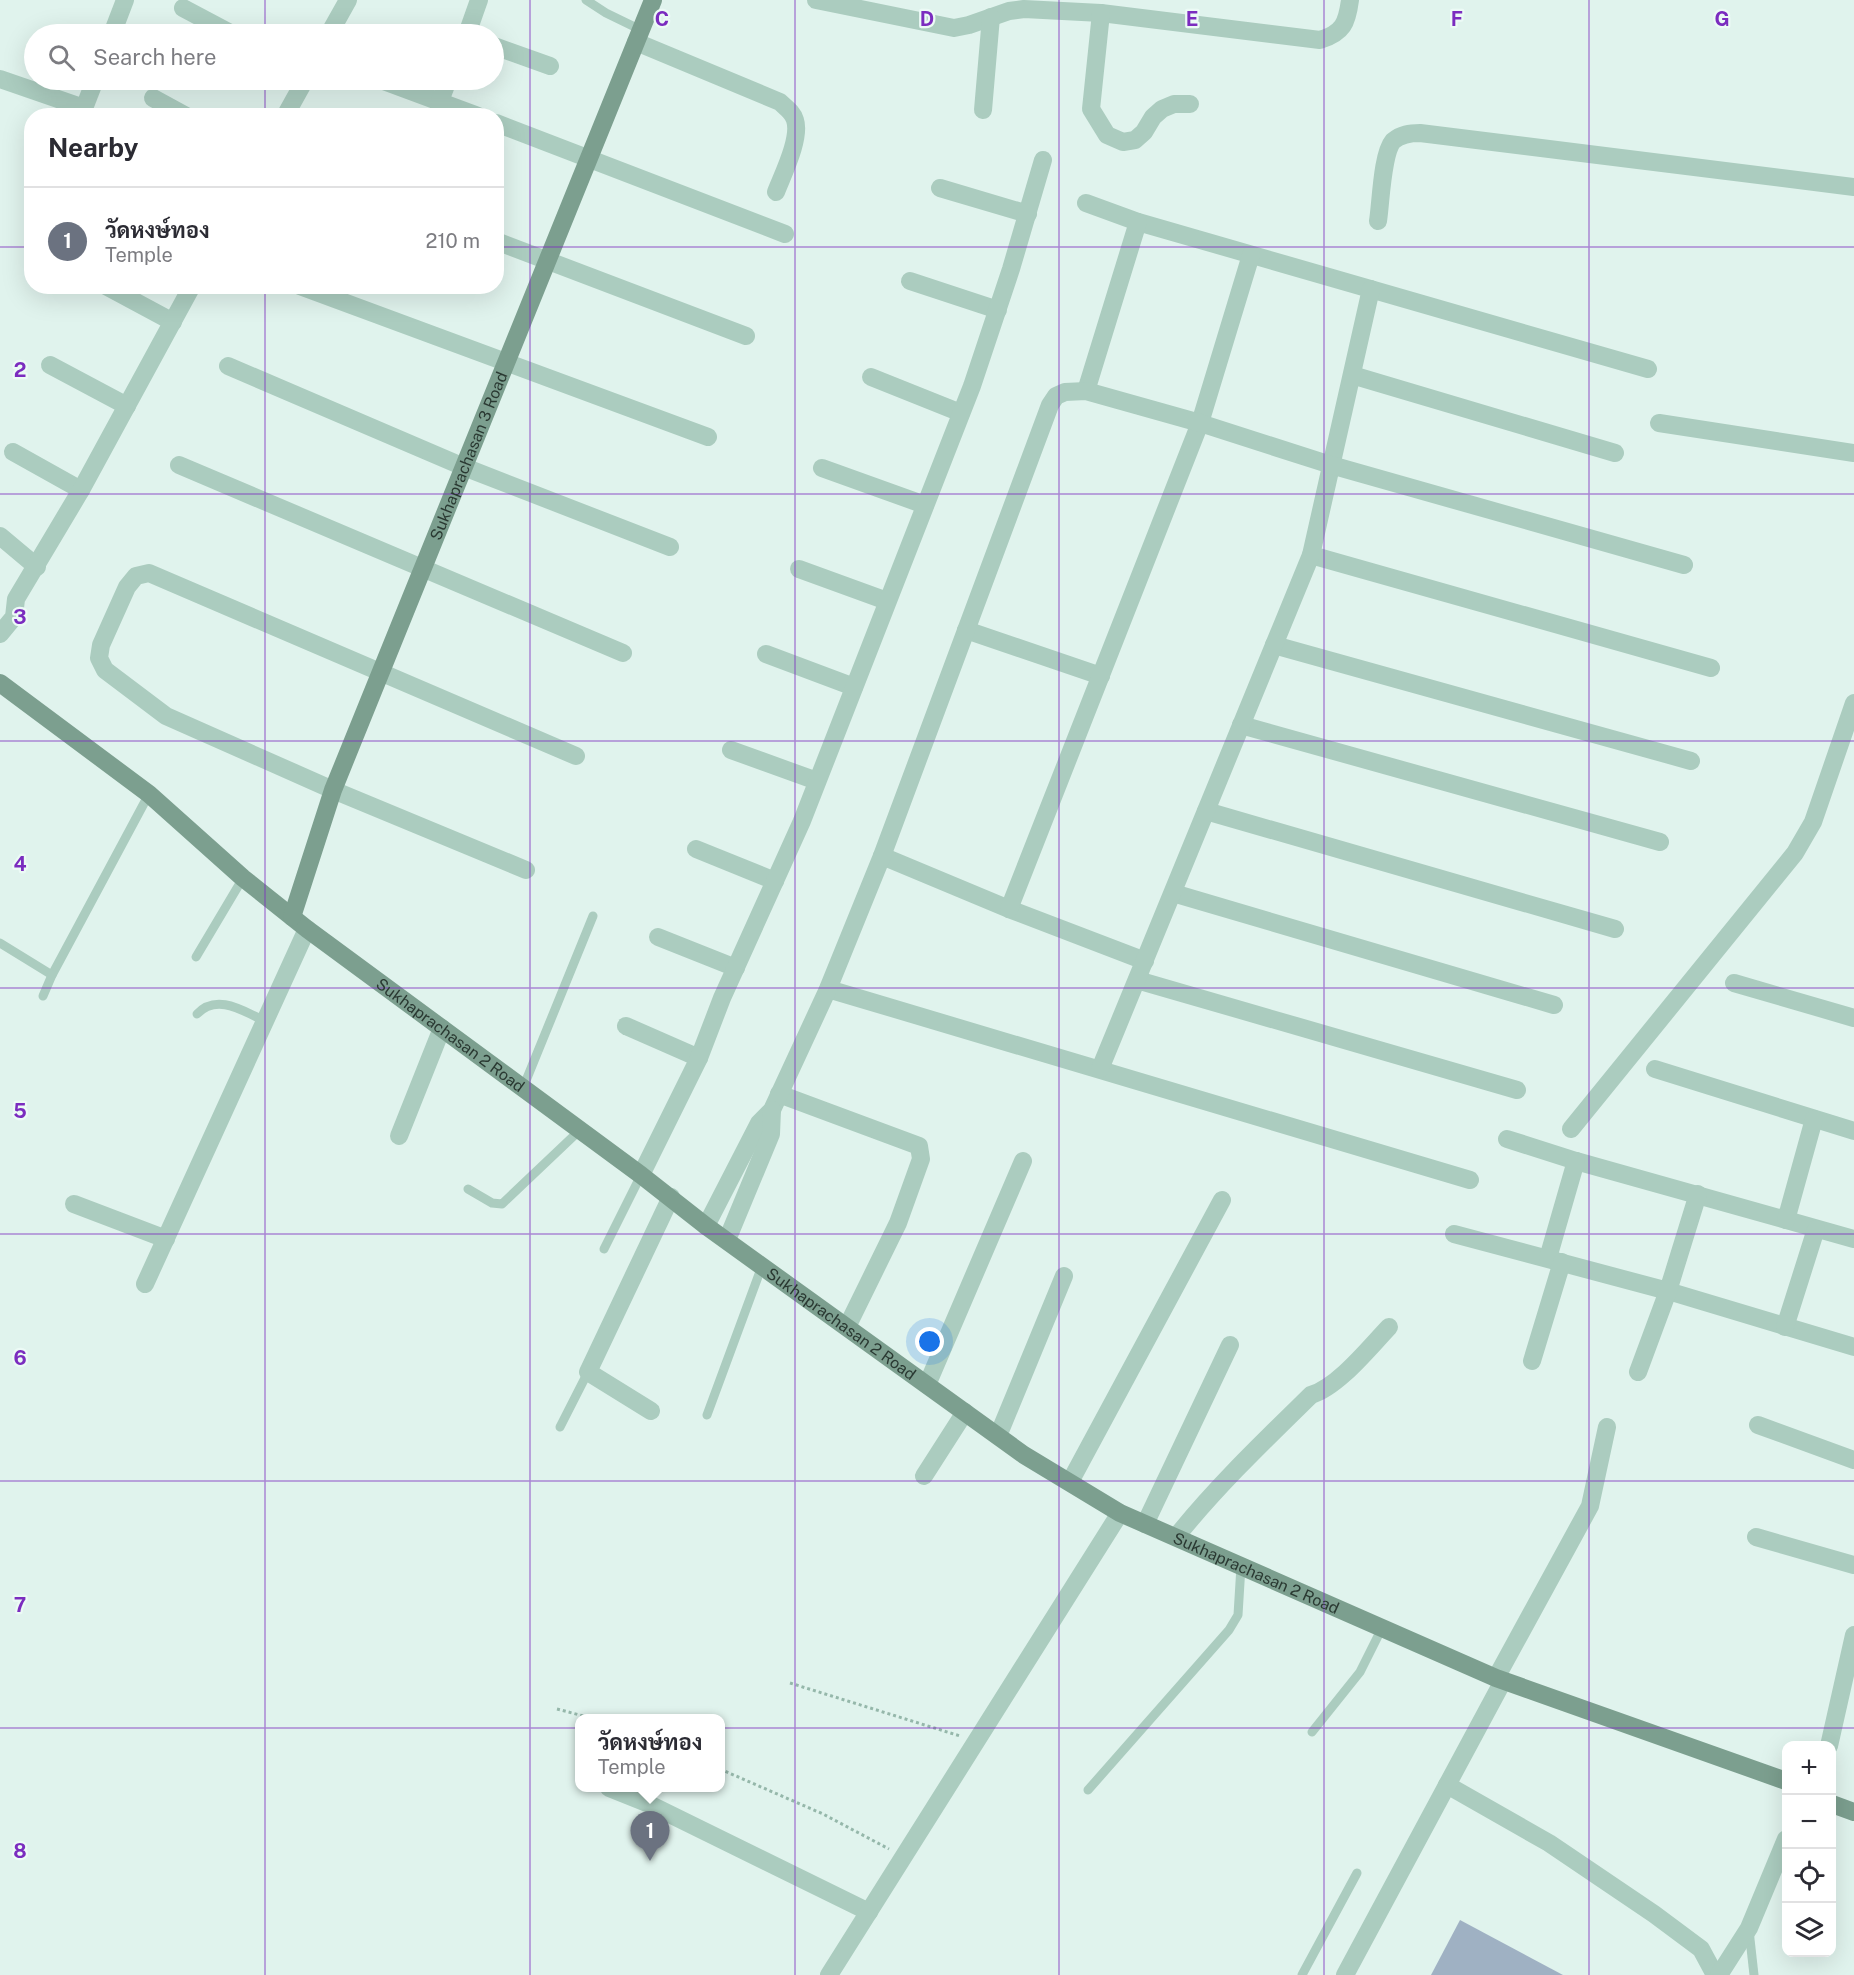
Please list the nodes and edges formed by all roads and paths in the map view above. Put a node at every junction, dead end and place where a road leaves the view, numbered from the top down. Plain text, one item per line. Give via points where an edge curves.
1 (125, 0) edge
2 (348, 0) edge
3 (479, 0) edge
4 (586, 0) edge
5 (653, 0) edge
6 (816, 0) edge
7 (1350, 0) edge
8 (183, 8) dead end
9 (1101, 13) junction
10 (991, 17) junction
11 (116, 24) edge
12 (213, 24) edge
13 (335, 24) edge
14 (471, 24) edge
15 (639, 36) junction
16 (504, 50) edge
17 (550, 66) dead end
18 (0, 79) edge
19 (24, 89) edge
20 (28, 90) edge
21 (91, 90) edge
22 (299, 90) edge
23 (409, 90) edge
24 (444, 90) edge
25 (153, 98) dead end
26 (440, 101) junction
27 (1190, 104) dead end
28 (73, 108) edge
29 (84, 108) edge
30 (171, 108) edge
31 (289, 108) edge
32 (458, 108) edge
33 (983, 110) dead end
34 (504, 126) edge
35 (589, 159) junction
36 (1043, 160) dead end
37 (1854, 187) edge
38 (940, 188) dead end
39 (776, 192) dead end
40 (1086, 203) dead end
41 (1028, 214) junction
42 (1378, 221) dead end
43 (1138, 222) junction
44 (785, 234) dead end
45 (504, 244) edge
46 (1251, 255) junction
47 (548, 260) junction
48 (910, 282) dead end
49 (1371, 289) junction
50 (121, 294) edge
51 (188, 294) edge
52 (321, 294) edge
53 (998, 310) junction
54 (173, 322) junction
55 (746, 336) dead end
56 (506, 364) junction
57 (50, 365) dead end
58 (228, 366) dead end
59 (1648, 369) dead end
60 (1352, 375) junction
61 (871, 377) dead end
62 (1086, 391) junction
63 (126, 406) junction
64 (961, 413) junction
65 (1200, 423) junction
66 (1659, 423) dead end
67 (708, 437) dead end
68 (13, 452) dead end
69 (1615, 453) dead end
70 (1854, 453) edge
71 (179, 465) dead end
72 (1331, 465) junction
73 (464, 467) junction
74 (822, 468) dead end
75 (81, 490) junction
76 (925, 505) junction
77 (0, 536) edge
78 (670, 547) dead end
79 (1311, 555) junction
80 (1684, 565) dead end
81 (37, 567) junction
82 (423, 568) junction
83 (800, 568) dead end
84 (8, 601) edge
85 (887, 601) junction
86 (966, 630) junction
87 (0, 634) edge
88 (1274, 645) junction
89 (623, 653) dead end
90 (766, 654) dead end
91 (1711, 668) dead end
92 (380, 672) junction
93 (1101, 676) junction
94 (0, 683) edge
95 (854, 687) junction
96 (1854, 703) edge
97 (1241, 725) junction
98 (731, 750) dead end
99 (576, 756) dead end
100 (1691, 761) dead end
101 (817, 781) junction
102 (333, 790) junction
103 (149, 794) junction
104 (1206, 811) junction
105 (1660, 842) dead end
106 (696, 849) dead end
107 (882, 856) junction
108 (526, 870) dead end
109 (243, 878) junction
110 (775, 881) junction
111 (1173, 893) junction
112 (1009, 909) junction
113 (593, 916) dead end
114 (292, 917) junction
115 (307, 929) junction
116 (1615, 929) dead end
117 (658, 937) dead end
118 (0, 944) edge
119 (196, 957) dead end
120 (1145, 961) junction
121 (736, 968) junction
122 (52, 975) junction
123 (1137, 980) junction
124 (1734, 983) dead end
125 (828, 989) junction
126 (43, 996) dead end
127 (1554, 1005) dead end
128 (196, 1014) dead end
129 (1854, 1018) edge
130 (265, 1021) junction
131 (626, 1026) dead end
132 (442, 1028) junction
133 (699, 1058) junction
134 (1100, 1069) junction
135 (1655, 1069) dead end
136 (523, 1088) junction
137 (1517, 1090) dead end
138 (776, 1102) junction
139 (1815, 1119) junction
140 (1571, 1129) dead end
141 (580, 1130) junction
142 (1854, 1131) edge
143 (399, 1136) dead end
144 (1507, 1139) dead end
145 (1023, 1161) dead end
146 (1576, 1161) junction
147 (641, 1174) junction
148 (1470, 1180) dead end
149 (468, 1189) dead end
150 (1698, 1194) junction
151 (671, 1197) junction
152 (1222, 1200) dead end
153 (74, 1204) dead end
154 (1785, 1220) junction
155 (706, 1226) junction
156 (1816, 1229) junction
157 (1454, 1234) dead end
158 (166, 1239) junction
159 (1854, 1239) edge
160 (728, 1240) junction
161 (604, 1249) dead end
162 (1555, 1260) junction
163 (762, 1266) junction
164 (1064, 1276) dead end
165 (145, 1284) dead end
166 (1668, 1291) junction
167 (1389, 1327) dead end
168 (1785, 1327) junction
169 (847, 1328) junction
170 (1230, 1345) dead end
171 (1854, 1347) edge
172 (1532, 1361) dead end
173 (588, 1372) junction
174 (1638, 1372) dead end
175 (927, 1385) junction
176 (651, 1411) dead end
177 (965, 1412) junction
178 (707, 1415) dead end
179 (1758, 1425) dead end
180 (561, 1427) dead end
181 (1607, 1428) dead end
182 (998, 1436) junction
183 (1854, 1460) edge
184 (924, 1476) dead end
185 (1070, 1482) junction
186 (1120, 1513) junction
187 (1145, 1524) junction
188 (1176, 1537) junction
189 (1756, 1537) dead end
190 (1854, 1565) edge
191 (1241, 1566) junction
192 (1382, 1628) junction
193 (1854, 1635) edge
194 (1499, 1680) junction
195 (790, 1683) dead end
196 (556, 1709) dead end
197 (575, 1714) edge
198 (1312, 1732) dead end
199 (976, 1741) junction
200 (1831, 1741) edge
201 (725, 1771) edge
202 (1782, 1780) edge
203 (1447, 1785) junction
204 (1088, 1790) dead end
205 (619, 1792) edge
206 (1836, 1805) edge
207 (1854, 1812) edge
208 (1782, 1849) edge
209 (904, 1856) junction
210 (1357, 1873) dead end
211 (869, 1912) junction
212 (1749, 1928) junction
213 (829, 1975) edge
214 (1302, 1975) edge
215 (1345, 1975) edge
216 (1717, 1975) edge
217 (1754, 1975) edge

1 - 11 street
2 - 13 street
3 - 14 street
4 - 15 lane
5 - 15 street, Sukhaprachasan 3 Road
6 - 10 street via 954,28
7 - 9 street via 1342,27 1320,40
8 - 12 street
9 - 10 street via 1024,9
9 - 27 street via 1091,109 1107,135 1123,142 1135,140 1162,109
10 - 33 street
15 - 35 street, Sukhaprachasan 3 Road
15 - 39 street via 780,102 788,110 795,118 796,131
16 - 17 street
18 - 19 street
20 - 28 street
21 - 29 street
22 - 31 street
23 - 26 street
24 - 26 street
25 - 30 street
26 - 32 street
34 - 35 street
35 - 44 street
35 - 47 street, Sukhaprachasan 3 Road
36 - 41 street
37 - 42 street via 1413,133 1395,140 1387,151
38 - 41 street
40 - 43 street
41 - 53 street
43 - 46 street
43 - 62 street
45 - 47 street
46 - 49 street
46 - 65 street
47 - 55 street
47 - 56 street, Sukhaprachasan 3 Road
48 - 53 street
49 - 59 street
49 - 60 street
50 - 54 street
51 - 54 street
52 - 56 street
53 - 64 street
54 - 63 street
56 - 67 street
56 - 73 street, Sukhaprachasan 3 Road
57 - 63 street
58 - 73 street
60 - 69 street
60 - 72 street
61 - 64 street
62 - 65 street
62 - 86 street via 1065,392 1050,405
63 - 75 street
64 - 76 street
65 - 72 street
65 - 93 street
66 - 70 street
68 - 75 street
71 - 82 street
72 - 79 street
72 - 80 street
73 - 78 street
73 - 82 street, Sukhaprachasan 3 Road
74 - 76 street
75 - 81 street
76 - 85 street
77 - 81 street
79 - 88 street
79 - 91 street
81 - 84 street
82 - 89 street
82 - 92 street, Sukhaprachasan 3 Road
83 - 85 street
84 - 87 street via 14,617
85 - 95 street
86 - 93 street
86 - 107 street
88 - 97 street
88 - 100 street
90 - 95 street
92 - 99 street
92 - 102 street, Sukhaprachasan 3 Road
92 - 102 street via 149,573 136,576 127,587 101,645 99,658 105,670 166,716
93 - 112 street
94 - 103 street, Sukhaprachasan 2 Road
95 - 101 street
96 - 140 street via 1813,822 1795,853
97 - 104 street
97 - 105 street
98 - 101 street
101 - 110 street
102 - 108 street
102 - 114 street, Sukhaprachasan 3 Road
103 - 109 street, Sukhaprachasan 2 Road
103 - 122 lane
104 - 111 street
104 - 116 street
106 - 110 street
107 - 112 street
107 - 125 street
109 - 114 street, Sukhaprachasan 2 Road
109 - 119 lane
110 - 121 street
111 - 120 street
111 - 127 street
112 - 120 street
113 - 136 lane
114 - 115 street, Sukhaprachasan 2 Road
115 - 130 street
115 - 132 street, Sukhaprachasan 2 Road
117 - 121 street
118 - 122 lane
120 - 123 street
121 - 133 street
122 - 126 lane
123 - 134 street
123 - 137 street
124 - 129 street
125 - 134 street
125 - 138 street
128 - 130 lane via 204,1006 216,1004 231,1006
130 - 158 street
131 - 133 street
132 - 136 street, Sukhaprachasan 2 Road
132 - 143 street
133 - 147 street
134 - 148 street
135 - 139 street
136 - 141 street, Sukhaprachasan 2 Road
138 - 155 street via 759,1123
138 - 160 street via 771,1134
138 - 169 street via 919,1146 921,1160 898,1223
139 - 142 street
139 - 154 street
141 - 147 street, Sukhaprachasan 2 Road
141 - 149 lane via 502,1204 492,1203
144 - 146 street
145 - 175 street
146 - 150 street
146 - 162 street
147 - 151 street, Sukhaprachasan 2 Road
147 - 161 lane
150 - 154 street
150 - 166 street
151 - 155 street, Sukhaprachasan 2 Road
151 - 173 street
152 - 185 street
153 - 158 street
154 - 156 street
155 - 160 street, Sukhaprachasan 2 Road
156 - 159 street
156 - 168 street
157 - 162 street
158 - 165 street
160 - 163 street, Sukhaprachasan 2 Road
162 - 166 street
162 - 172 street
163 - 169 street, Sukhaprachasan 2 Road
163 - 178 lane
164 - 182 street
166 - 168 street
166 - 174 street
167 - 188 street via 1348,1369 1321,1392 1311,1395 1246,1458
168 - 171 street
169 - 175 street, Sukhaprachasan 2 Road
170 - 187 street
173 - 176 street
173 - 180 lane
175 - 177 street, Sukhaprachasan 2 Road
177 - 182 street, Sukhaprachasan 2 Road
177 - 184 street
179 - 183 street
181 - 194 street via 1590,1506
182 - 185 street, Sukhaprachasan 2 Road
185 - 186 street, Sukhaprachasan 2 Road
186 - 187 street, Sukhaprachasan 2 Road
186 - 199 street
187 - 188 street, Sukhaprachasan 2 Road
188 - 191 street, Sukhaprachasan 2 Road
189 - 190 street
191 - 192 street, Sukhaprachasan 2 Road
191 - 204 lane via 1239,1615 1229,1630
192 - 194 street, Sukhaprachasan 2 Road
192 - 198 lane via 1360,1672
193 - 200 street
194 - 202 street, Sukhaprachasan 2 Road
194 - 203 street
195 - 199 path
196 - 197 path
199 - 209 street
201 - 209 path via 823,1814
203 - 215 street
203 - 216 street via 1549,1843 1654,1914 1701,1949
205 - 211 street
206 - 207 street
208 - 212 street
209 - 211 street
210 - 214 lane
211 - 213 street
212 - 216 street
212 - 217 lane

